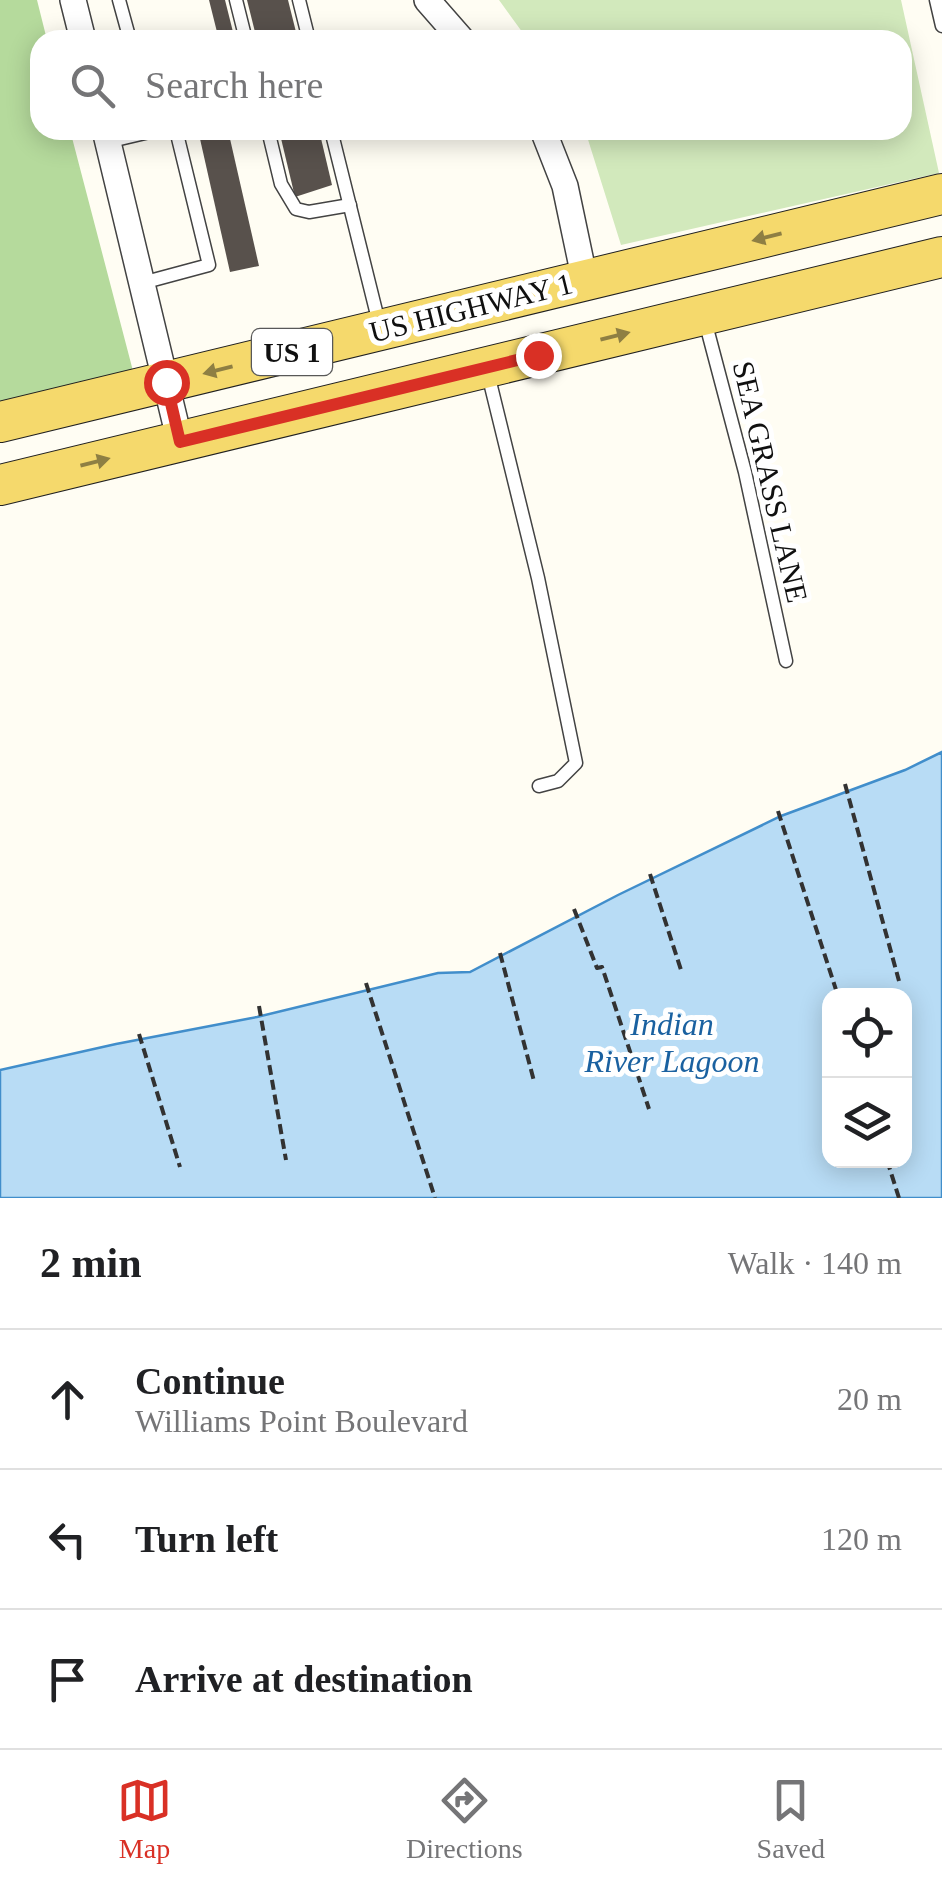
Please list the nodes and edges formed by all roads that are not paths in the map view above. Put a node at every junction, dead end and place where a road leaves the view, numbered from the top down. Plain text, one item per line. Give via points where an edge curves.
1 (73, 0) edge
2 (119, 0) edge
3 (236, 0) edge
4 (299, 0) edge
5 (427, 0) edge
6 (936, 0) edge
7 (942, 26) edge
8 (80, 30) edge
9 (127, 30) edge
10 (244, 30) edge
11 (306, 30) edge
12 (453, 30) edge
13 (107, 140) edge
14 (178, 140) edge
15 (270, 140) edge
16 (334, 140) edge
17 (547, 140) edge
18 (942, 194) edge
19 (350, 205) junction
20 (942, 257) edge
21 (585, 281) junction
22 (142, 282) junction
23 (704, 315) junction
24 (381, 330) junction
25 (538, 355) junction
26 (486, 368) junction
27 (166, 382) junction
28 (0, 422) edge
29 (180, 442) junction
30 (0, 486) edge
31 (786, 661) dead end
32 (539, 786) dead end

1 - 8 street
2 - 9 lane
3 - 10 lane
4 - 11 lane
5 - 12 street
6 - 7 lane
13 - 22 street
14 - 22 lane via 209,265
15 - 19 lane via 281,184 296,209
16 - 19 lane
17 - 21 street via 565,186
18 -> 21 main road, US HIGHWAY 1 / US 1
19 - 24 lane
20 - 23 main road, US 1
21 - 24 main road, US HIGHWAY 1 / US 1
21 - 25 main road via 571,318
22 - 27 street
25 -> 23 main road, US 1
23 - 31 lane, SEA GRASS LANE
24 -> 27 main road, US HIGHWAY 1 / US 1
25 - 26 main road, US 1
26 - 29 main road, US 1
26 - 32 lane via 576,763 558,781
27 - 28 main road, US HIGHWAY 1 / US 1
27 - 29 street
30 -> 29 main road, US 1

